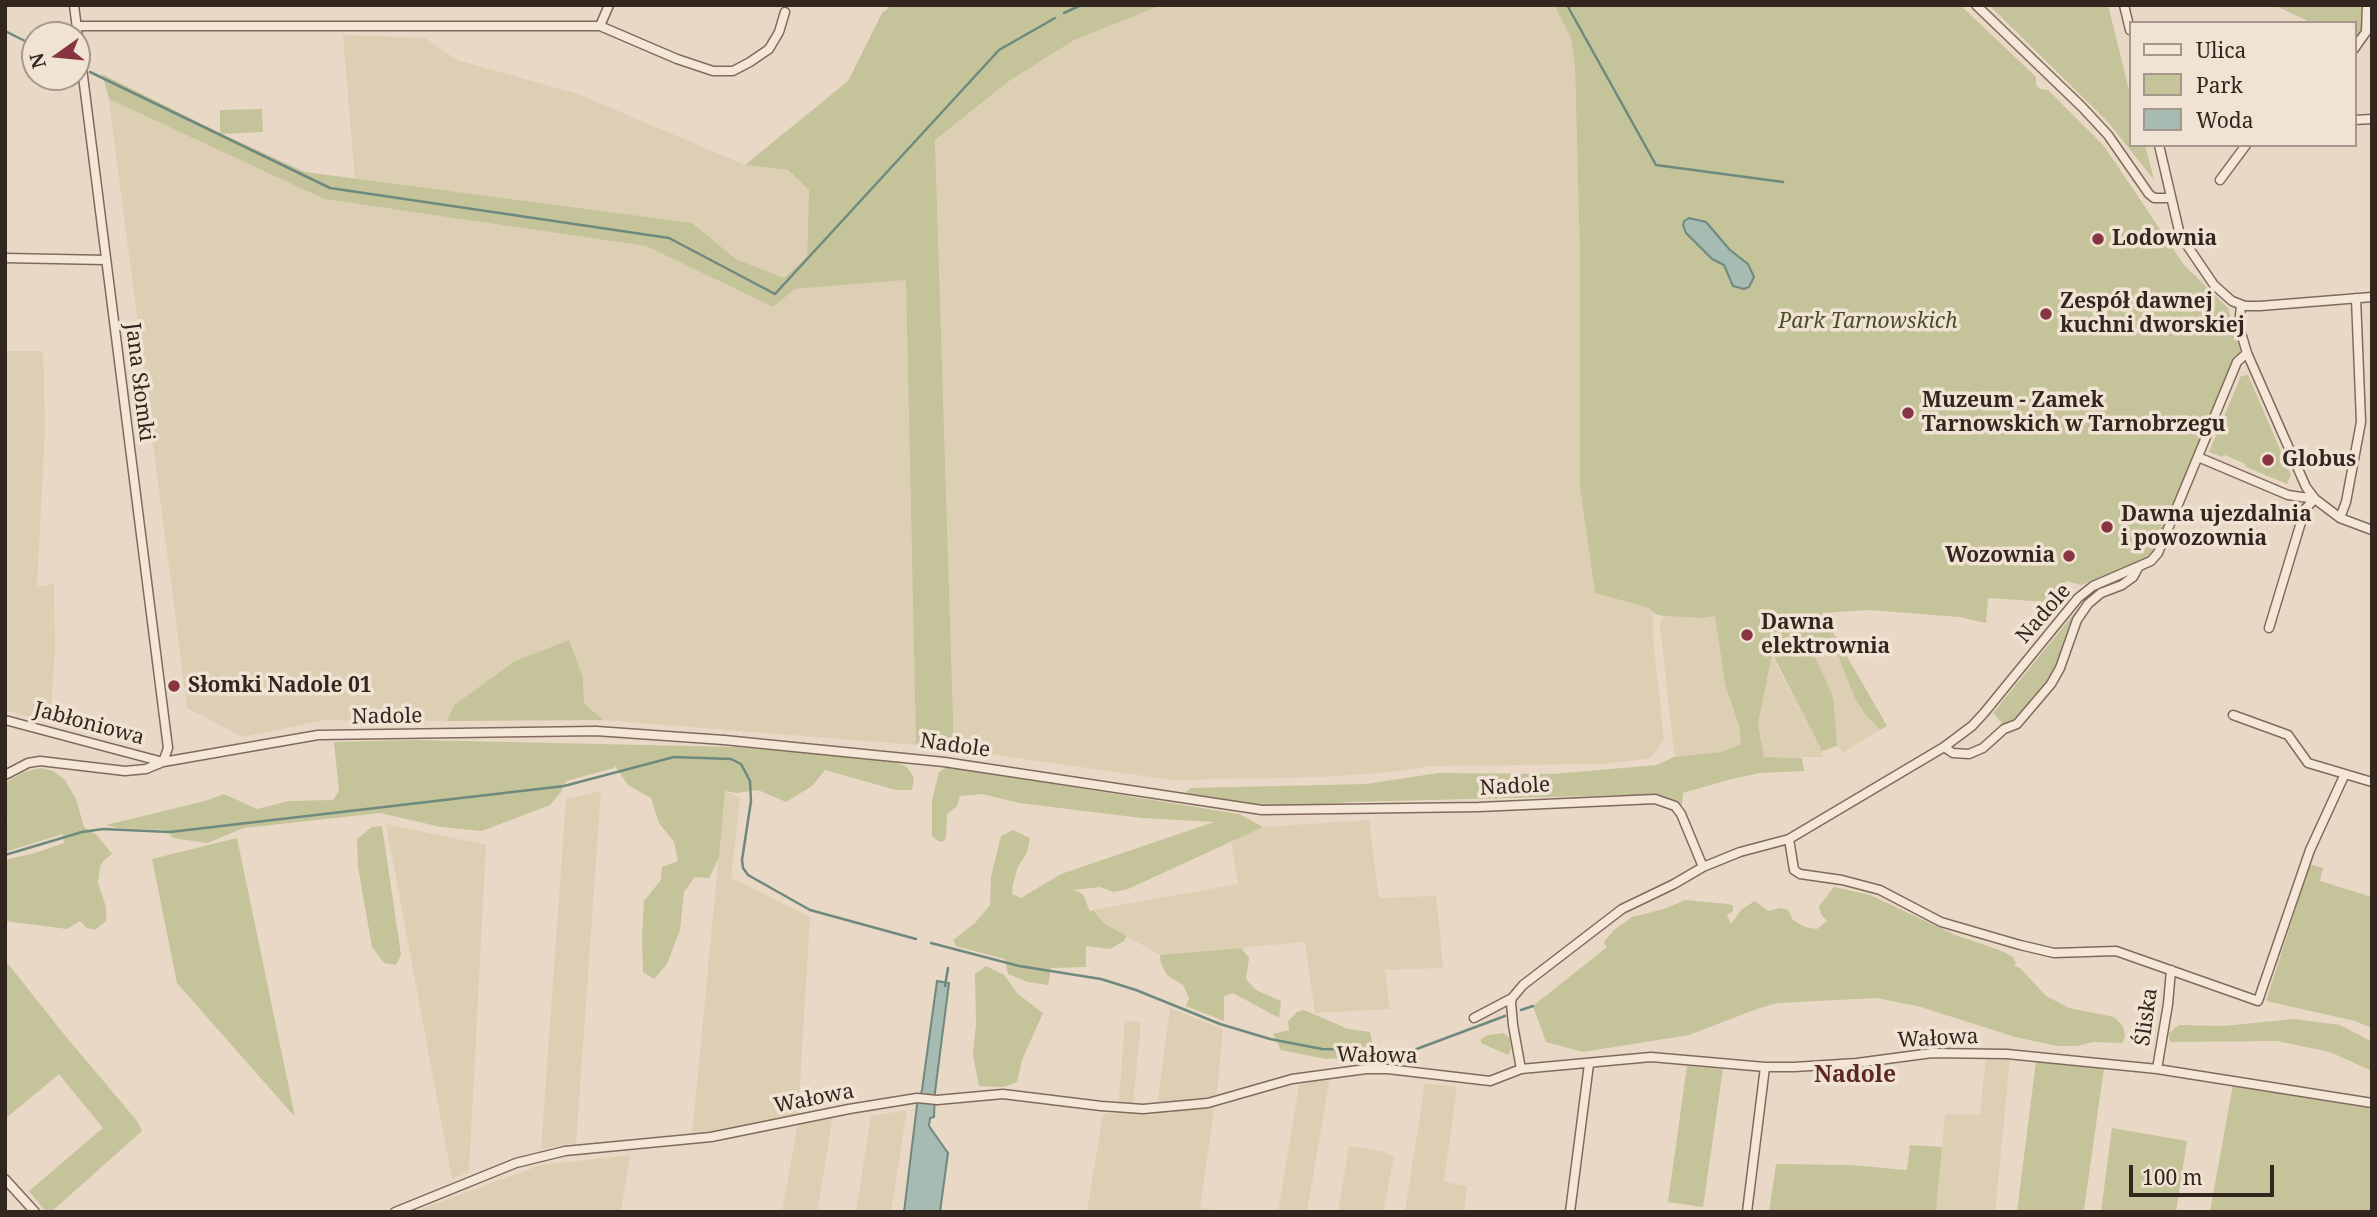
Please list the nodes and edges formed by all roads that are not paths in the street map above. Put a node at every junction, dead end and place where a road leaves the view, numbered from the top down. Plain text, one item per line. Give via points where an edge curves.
1 (609, 5) edge
2 (1976, 5) edge
3 (2367, 5) edge
4 (785, 12) dead end
5 (91, 26) edge
6 (600, 26) junction
7 (2356, 46) edge
8 (85, 91) edge
9 (2159, 147) edge
10 (2245, 147) edge
11 (2220, 180) dead end
12 (2171, 198) junction
13 (5, 258) edge
14 (106, 260) junction
15 (2372, 297) edge
16 (2356, 298) junction
17 (2241, 305) junction
18 (2247, 353) junction
19 (2198, 457) junction
20 (2315, 499) junction
21 (2340, 518) junction
22 (2372, 530) edge
23 (2138, 568) junction
24 (2269, 628) dead end
25 (2233, 715) dead end
26 (5, 720) edge
27 (1944, 747) junction
28 (163, 762) junction
29 (5, 775) edge
30 (2344, 776) junction
31 (2372, 782) edge
32 (1789, 839) junction
33 (1703, 867) junction
34 (2171, 970) junction
35 (1512, 998) junction
36 (1474, 1018) dead end
37 (1589, 1064) junction
38 (1765, 1068) junction
39 (1521, 1069) junction
40 (2157, 1069) junction
41 (2372, 1103) edge
42 (5, 1179) edge
43 (35, 1212) edge
44 (395, 1212) edge
45 (1570, 1212) edge
46 (1747, 1212) edge

1 - 6 street
2 - 12 street via 2099,126 2149,194
3 - 7 street via 2366,32
4 - 6 street via 769,49 733,71 690,64
5 - 6 street
8 - 14 street, Jana Słomki
9 - 12 street
10 - 11 street
12 - 17 street via 2180,234 2214,285
13 - 14 street
14 - 28 street, Jana Słomki via 168,748
15 - 16 street
16 - 17 street
16 - 21 street via 2361,422
17 - 18 street via 2239,326
18 - 19 street, Nadole via 2237,362
18 - 20 street
19 - 20 street via 2288,495
19 - 23 street, Nadole via 2158,553
20 - 21 street
20 - 24 street via 2305,509
21 - 22 street
23 - 27 street, Nadole via 2093,586 2078,598 1978,720
23 - 27 street via 2122,585 2088,604 2051,684 2017,724 1969,754
25 - 30 street via 2288,735 2308,764
26 - 28 street, Jabłoniowa
27 - 32 street, Nadole
28 - 29 street, Nadole via 125,771 40,761
28 - 33 street, Nadole via 318,735 596,731 944,762 1262,810 1655,799 1675,806 1681,814
30 - 31 street
30 - 34 street via 2310,850 2258,1001
32 - 33 street, Nadole
32 - 34 street via 1794,870 1800,874 1880,890 1941,922 2020,945 2054,953 2116,951
33 - 35 street, Nadole via 1622,909 1522,985
34 - 40 street, Śliska
35 - 36 street, Nadole
35 - 39 street
37 - 38 street, Wałowa via 1651,1057
37 - 39 street, Wałowa
37 - 45 street
38 - 40 street, Wałowa via 1963,1053
38 - 46 street
39 - 44 street, Wałowa via 1490,1081 1388,1069 1344,1070 1208,1102 1143,1109 1003,1094 917,1098 712,1138 552,1154 516,1163
40 - 41 street, Wałowa
42 - 43 street

